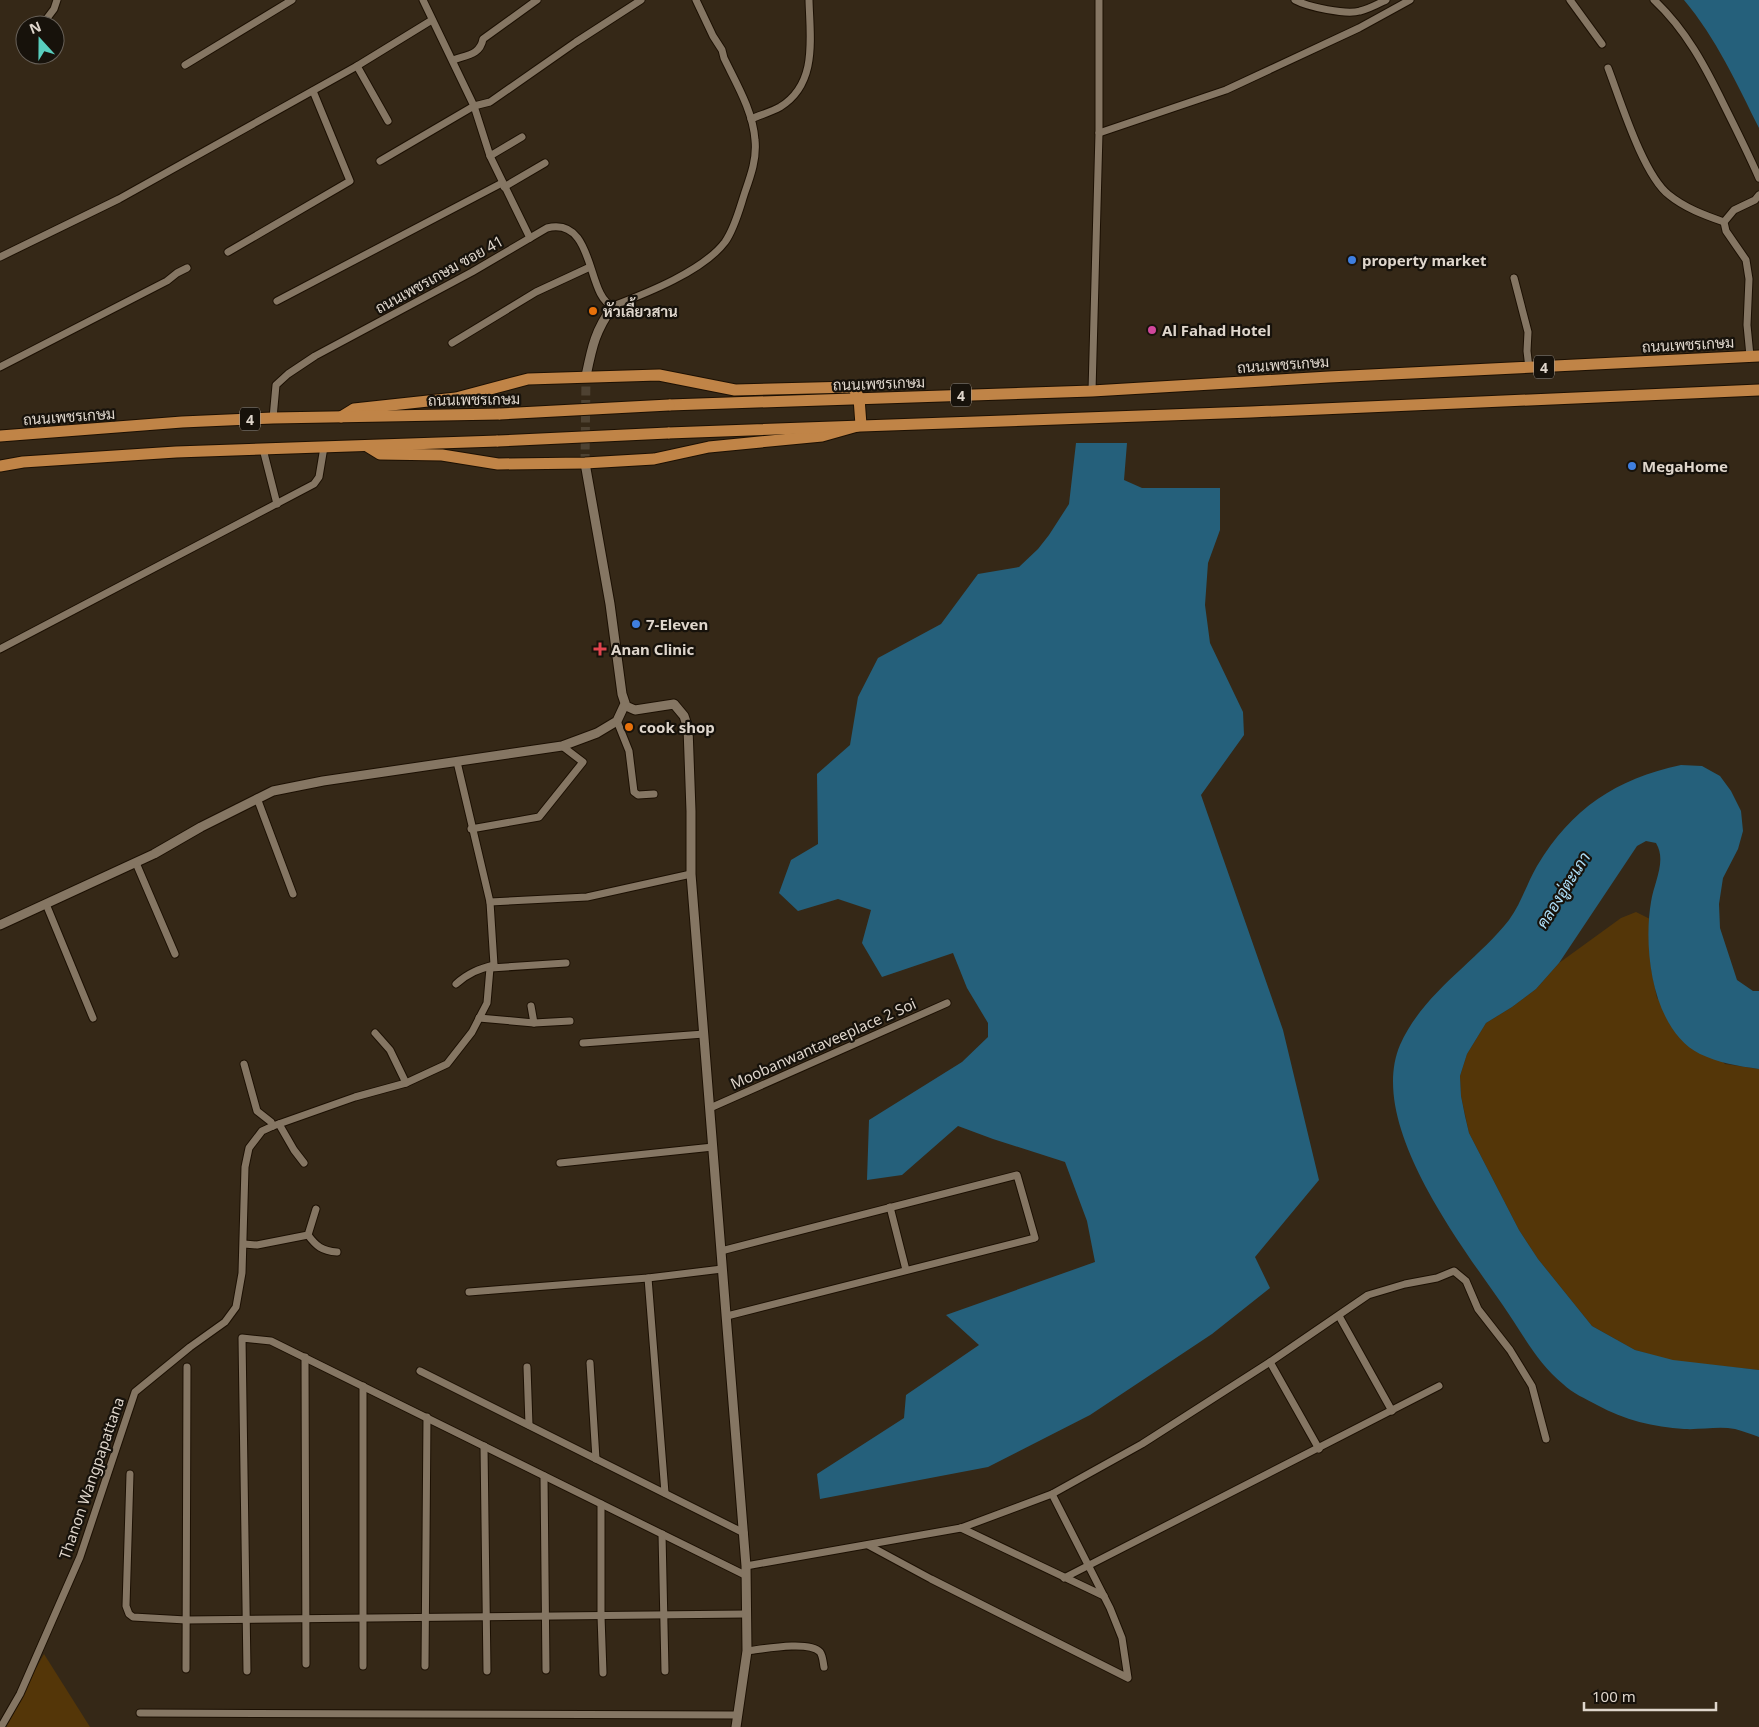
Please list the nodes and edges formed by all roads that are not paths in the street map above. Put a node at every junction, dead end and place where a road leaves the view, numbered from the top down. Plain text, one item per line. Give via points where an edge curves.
1 (57, 0) edge
2 (292, 0) edge
3 (423, 0) edge
4 (537, 0) edge
5 (641, 0) edge
6 (696, 0) edge
7 (809, 0) edge
8 (1099, 0) edge
9 (1295, 0) edge
10 (1386, 0) edge
11 (1570, 0) edge
12 (1654, 0) edge
13 (1404, 1) edge
14 (50, 15) edge
15 (432, 20) junction
16 (1602, 44) dead end
17 (453, 60) junction
18 (185, 65) dead end
19 (358, 66) junction
20 (1608, 68) dead end
21 (313, 91) junction
22 (474, 106) junction
23 (751, 119) junction
24 (388, 121) dead end
25 (1099, 134) junction
26 (522, 137) dead end
27 (490, 156) junction
28 (380, 161) dead end
29 (545, 163) dead end
30 (1759, 178) edge
31 (503, 185) junction
32 (1759, 195) edge
33 (1724, 222) junction
34 (530, 238) junction
35 (228, 252) dead end
36 (0, 256) edge
37 (590, 266) junction
38 (187, 268) dead end
39 (1514, 278) dead end
40 (277, 301) dead end
41 (613, 306) junction
42 (452, 343) dead end
43 (1754, 356) edge
44 (0, 367) edge
45 (1529, 368) junction
46 (586, 376) junction
47 (1759, 390) edge
48 (1092, 391) junction
49 (859, 398) junction
50 (341, 416) junction
51 (273, 418) junction
52 (861, 425) junction
53 (0, 436) edge
54 (367, 446) junction
55 (324, 447) junction
56 (263, 449) junction
57 (585, 463) junction
58 (0, 466) edge
59 (276, 504) junction
60 (0, 649) edge
61 (624, 706) dead end
62 (617, 721) junction
63 (562, 746) junction
64 (457, 762) junction
65 (654, 794) dead end
66 (257, 798) junction
67 (471, 829) junction
68 (136, 863) junction
69 (691, 874) junction
70 (294, 894) dead end
71 (490, 902) junction
72 (46, 904) junction
73 (0, 925) edge
74 (175, 954) dead end
75 (566, 963) dead end
76 (492, 967) junction
77 (456, 984) dead end
78 (947, 1003) dead end
79 (531, 1006) dead end
80 (93, 1018) dead end
81 (479, 1018) junction
82 (570, 1021) dead end
83 (534, 1023) junction
84 (375, 1034) dead end
85 (704, 1034) junction
86 (583, 1043) dead end
87 (244, 1064) dead end
88 (406, 1083) junction
89 (710, 1108) junction
90 (276, 1125) junction
91 (713, 1147) junction
92 (304, 1163) dead end
93 (560, 1163) dead end
94 (890, 1207) junction
95 (316, 1209) dead end
96 (308, 1235) junction
97 (244, 1244) junction
98 (722, 1251) junction
99 (337, 1252) dead end
100 (722, 1269) junction
101 (906, 1270) junction
102 (648, 1278) junction
103 (469, 1292) dead end
104 (726, 1316) junction
105 (1339, 1316) junction
106 (305, 1357) junction
107 (1270, 1362) junction
108 (590, 1363) dead end
109 (187, 1367) dead end
110 (527, 1367) dead end
111 (420, 1371) dead end
112 (363, 1386) junction
113 (1439, 1386) dead end
114 (1392, 1411) junction
115 (426, 1418) junction
116 (529, 1425) junction
117 (1546, 1439) dead end
118 (484, 1446) junction
119 (1319, 1449) junction
120 (596, 1459) junction
121 (130, 1474) dead end
122 (544, 1476) junction
123 (665, 1493) junction
124 (1052, 1494) junction
125 (601, 1504) junction
126 (961, 1528) junction
127 (744, 1533) junction
128 (662, 1534) junction
129 (867, 1545) junction
130 (1090, 1566) junction
131 (746, 1571) junction
132 (1064, 1578) junction
133 (1104, 1596) junction
134 (746, 1614) junction
135 (601, 1616) junction
136 (664, 1616) junction
137 (485, 1617) junction
138 (546, 1617) junction
139 (363, 1618) junction
140 (426, 1618) junction
141 (246, 1619) junction
142 (305, 1619) junction
143 (186, 1620) junction
144 (747, 1651) junction
145 (306, 1664) dead end
146 (363, 1666) dead end
147 (425, 1666) dead end
148 (824, 1667) dead end
149 (186, 1669) dead end
150 (546, 1670) dead end
151 (247, 1671) dead end
152 (487, 1671) dead end
153 (665, 1671) dead end
154 (603, 1672) dead end
155 (140, 1713) dead end
156 (738, 1715) junction
157 (1, 1727) edge
158 (736, 1727) edge

1 - 14 street
2 - 18 street
3 - 15 street
4 - 17 street via 483,39 481,47 473,54
5 - 22 street via 490,102
6 - 23 street via 722,50
7 - 23 street via 810,61 800,90 780,107
8 - 25 street
9 - 10 street via 1352,12
11 - 16 street
12 - 30 street via 1682,30 1704,64
13 - 25 street via 1359,28 1226,90
15 - 17 street
15 - 19 street
17 - 22 street
19 - 21 street
19 - 24 street
20 - 33 street via 1631,132 1661,188 1696,212
21 - 35 street via 350,181
21 - 36 street via 119,199
22 - 27 street
22 - 28 street
23 - 41 street via 756,139 754,162 726,241 694,269
25 - 48 street
26 - 27 street
27 - 31 street
29 - 31 street
31 - 34 street
31 - 40 street
32 - 33 street via 1756,200 1734,210
33 - 43 street via 1726,231 1746,260 1748,325
34 - 37 street, ถนนเพชรเกษม ซอย 41 via 548,228 564,227 578,239
34 - 51 street, ถนนเพชรเกษม ซอย 41 via 288,374 276,385
37 - 41 street, ถนนเพชรเกษม ซอย 41 via 607,303
37 - 42 street via 536,292
38 - 44 street
39 - 45 street via 1528,332
41 - 46 street via 593,342
43 - 45 highway, ถนนเพชรเกษม / 4
45 - 48 highway, ถนนเพชรเกษม / 4
46 - 49 highway via 659,375 735,390 853,387
46 - 50 highway via 528,379 456,398 354,410
47 - 52 highway, 4
48 - 49 highway, ถนนเพชรเกษม / 4
49 - 50 highway, ถนนเพชรเกษม / 4, bridge via 500,414
49 - 52 highway
50 - 51 highway, ถนนเพชรเกษม / 4
51 - 53 highway, ถนนเพชรเกษม / 4
52 - 54 highway, 4, bridge
52 - 57 highway via 822,436 709,447 654,459
54 - 55 highway, 4
54 - 57 highway via 380,454 442,455 498,464
55 - 56 highway, 4
55 - 59 street via 314,484
56 - 58 highway, 4 via 176,452
56 - 59 street
57 - 69 street via 626,706 636,710 674,704 684,716 688,728
59 - 60 street
61 - 62 street
62 - 63 street via 597,733
62 - 65 street via 628,751 634,792 638,795
63 - 64 street
63 - 67 street via 583,762 540,817
64 - 66 street via 323,781 273,791
64 - 67 street, Thanon Wangpapattana
66 - 68 street
66 - 70 street
67 - 71 street, Thanon Wangpapattana
68 - 72 street
68 - 74 street
69 - 71 street via 587,896
69 - 85 street
71 - 76 street, Thanon Wangpapattana
72 - 73 street
72 - 80 street
75 - 76 street
76 - 77 street via 478,969
76 - 81 street, Thanon Wangpapattana via 487,1003
78 - 89 street, Moobanwantaveeplace 2 Soi
79 - 83 street
81 - 83 street
81 - 88 street, Thanon Wangpapattana via 447,1064
82 - 83 street
84 - 88 street via 390,1050
85 - 86 street
85 - 89 street
87 - 90 street via 257,1111
88 - 90 street, Thanon Wangpapattana
89 - 91 street
90 - 92 street
90 - 97 street, Thanon Wangpapattana via 262,1131 249,1148
91 - 93 street
91 - 98 street
94 - 98 street
94 - 101 street
94 - 101 street via 1017,1175 1035,1238
95 - 96 street
96 - 97 street via 258,1245
96 - 99 street via 320,1249
97 - 157 street, Thanon Wangpapattana via 236,1307 225,1322 134,1392 80,1557 20,1694
98 - 100 street
100 - 102 street
100 - 104 street
101 - 104 street
102 - 103 street
102 - 123 street
104 - 127 street
105 - 107 street
105 - 114 street
105 - 117 street via 1368,1295 1454,1271 1466,1281 1478,1309 1510,1350 1532,1386
106 - 112 street
106 - 141 street via 271,1341 242,1338
106 - 142 street
107 - 119 street
107 - 124 street via 1142,1444
108 - 120 street
109 - 143 street
110 - 116 street
111 - 116 street
112 - 115 street
112 - 139 street
113 - 114 street
114 - 119 street
115 - 118 street
115 - 140 street
116 - 120 street
118 - 122 street
118 - 137 street
119 - 130 street
120 - 123 street
121 - 143 street via 127,1610 133,1616
122 - 125 street
122 - 138 street
123 - 127 street
124 - 126 street
124 - 130 street
125 - 128 street
125 - 135 street
126 - 129 street
126 - 132 street
127 - 131 street
128 - 131 street
128 - 136 street
129 - 131 street
129 - 133 street via 1128,1678 1122,1638
130 - 132 street
130 - 133 street
131 - 134 street
132 - 133 street
134 - 136 street
134 - 144 street
135 - 136 street
135 - 138 street
135 - 154 street
136 - 153 street
137 - 138 street
137 - 140 street
137 - 152 street
138 - 150 street
139 - 140 street
139 - 142 street
139 - 146 street
140 - 147 street
141 - 142 street
141 - 143 street
141 - 151 street
142 - 145 street
143 - 149 street
144 - 148 street via 806,1646 822,1654
144 - 156 street
155 - 156 street
156 - 158 street

